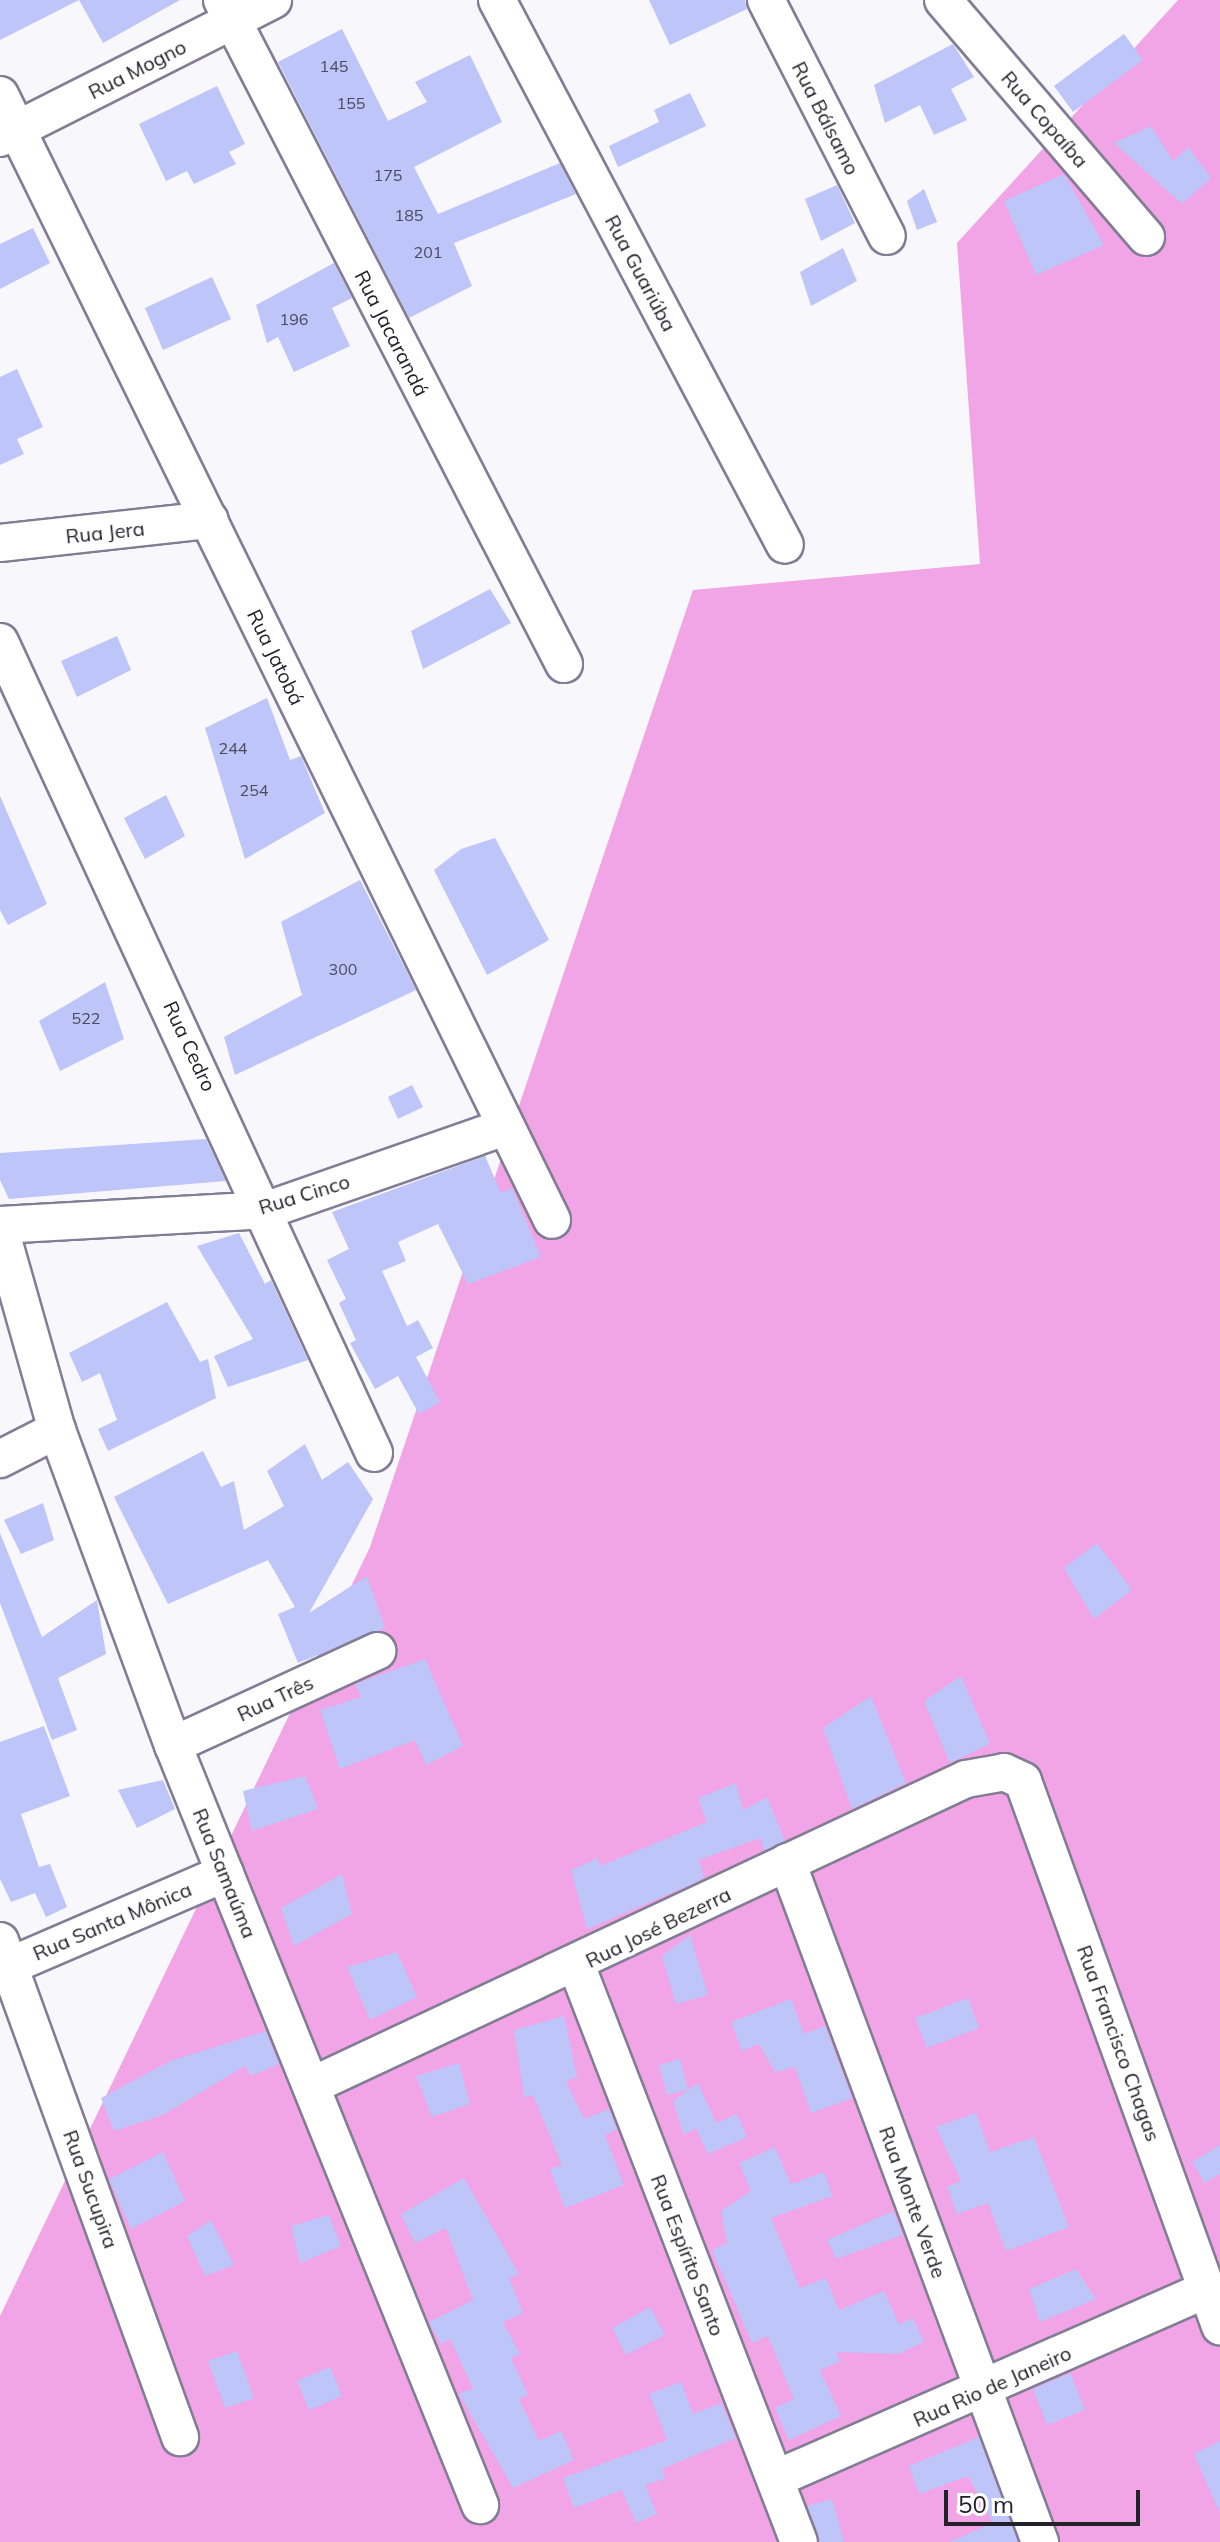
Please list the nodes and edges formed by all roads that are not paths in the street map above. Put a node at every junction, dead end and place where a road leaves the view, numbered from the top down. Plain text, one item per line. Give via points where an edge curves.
1 (273, 0) edge
2 (497, 0) edge
3 (766, 0) edge
4 (943, 0) edge
5 (227, 10) edge
6 (0, 95) edge
7 (9, 133) edge
8 (887, 236) dead end
9 (1146, 237) dead end
10 (210, 520) junction
11 (0, 543) edge
12 (785, 545) dead end
13 (0, 642) edge
14 (564, 664) dead end
15 (505, 1127) junction
16 (267, 1210) junction
17 (552, 1220) dead end
18 (0, 1227) edge
19 (57, 1430) junction
20 (374, 1453) dead end
21 (0, 1459) edge
22 (377, 1651) dead end
23 (173, 1745) junction
24 (1004, 1772) joint
25 (787, 1862) junction
26 (225, 1873) junction
27 (3, 1959) edge
28 (577, 1967) junction
29 (313, 2085) junction
30 (1208, 2289) junction
31 (1220, 2326) edge
32 (983, 2391) junction
33 (180, 2437) dead end
34 (775, 2479) junction
35 (480, 2505) dead end
36 (799, 2542) edge
37 (1040, 2542) edge

1 - 5 street, Rua Mogno
2 - 12 street, Rua Guariúba
3 - 8 street, Rua Bálsamo
4 - 9 street, Rua Copaíba
5 - 7 street, Rua Mogno
5 - 14 street, Rua Jacarandá
6 - 7 street, Rua Jatobá
7 - 10 street, Rua Jatobá
10 - 11 street, Rua Jera
10 - 15 street, Rua Jatobá
13 - 16 street, Rua Cedro
15 - 16 street, Rua Cinco
15 - 17 street, Rua Jatobá
16 - 18 street, Rua Cinco
16 - 20 street, Rua Cedro
18 - 19 street, Rua Samaúma
19 - 21 street
19 - 23 street, Rua Samaúma
22 - 23 street, Rua Três
23 - 26 street, Rua Samaúma
24 - 25 street, Rua José Bezerra via 966,1779
24 - 30 street, Rua Francisco Chagas via 1023,1781
25 - 28 street, Rua José Bezerra
25 - 32 street, Rua Monte Verde
26 - 27 street, Rua Santa Mônica
26 - 29 street, Rua Samaúma
27 - 33 street, Rua Sucupira
28 - 29 street, Rua José Bezerra
28 - 34 street, Rua Espírito Santo
29 - 35 street, Rua Samaúma
30 - 31 street, Rua Francisco Chagas
30 - 32 street, Rua Rio de Janeiro
32 - 34 street, Rua Rio de Janeiro
32 - 37 street, Rua Monte Verde
34 - 36 street, Rua Espírito Santo

